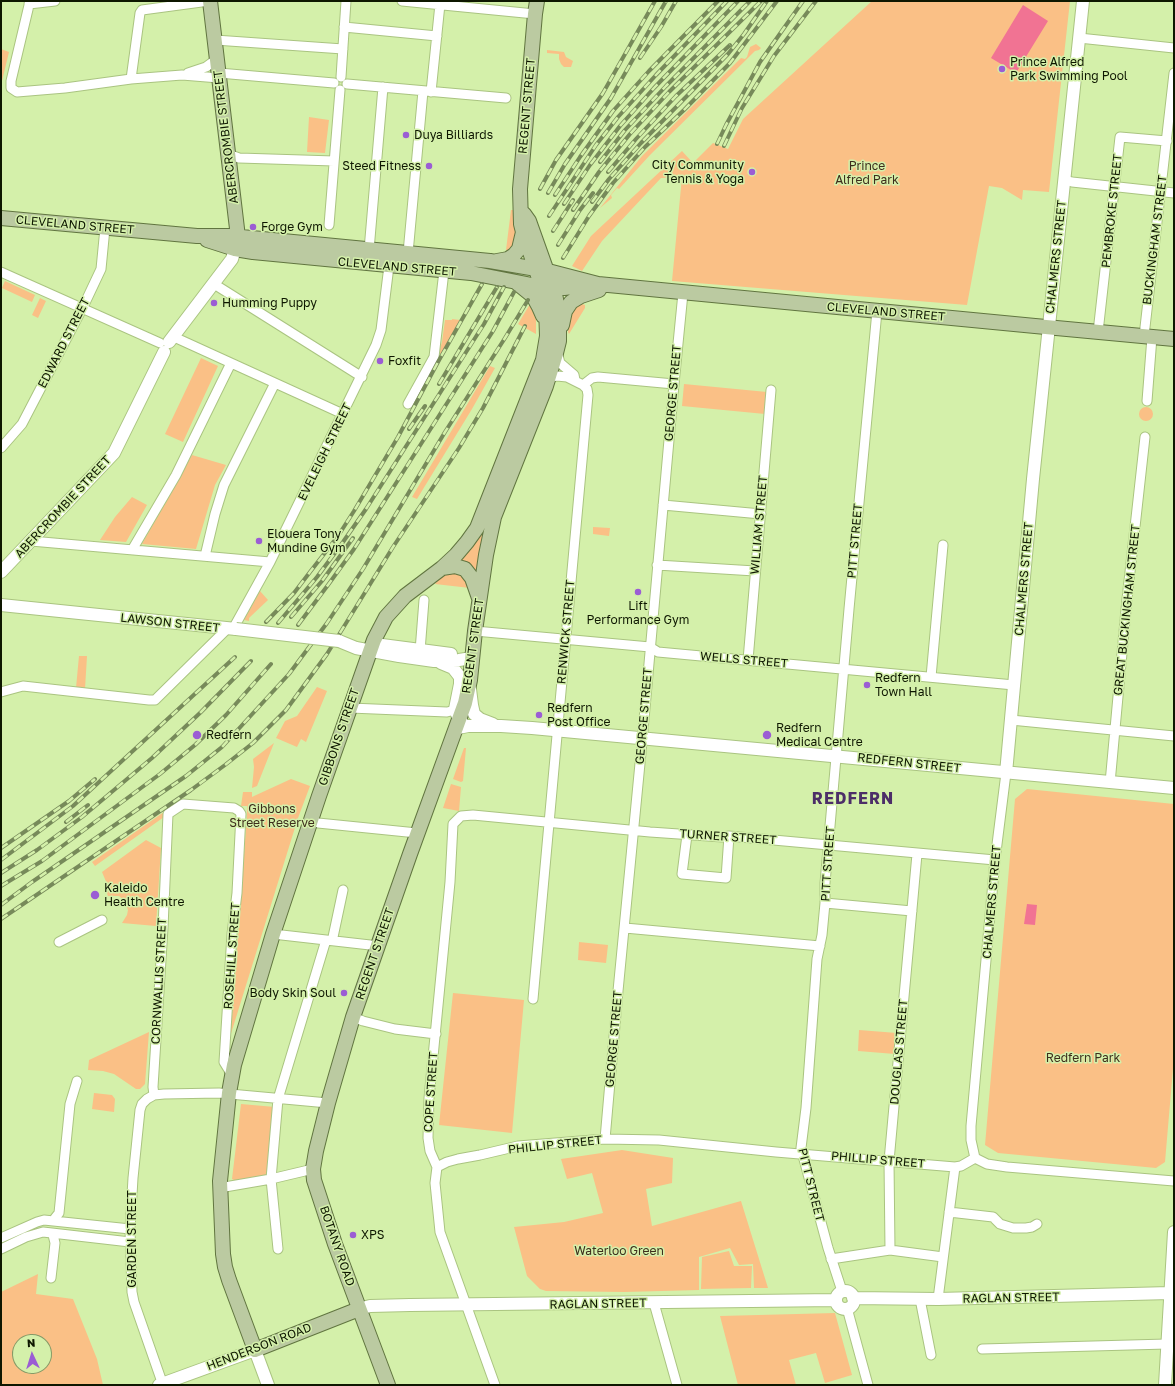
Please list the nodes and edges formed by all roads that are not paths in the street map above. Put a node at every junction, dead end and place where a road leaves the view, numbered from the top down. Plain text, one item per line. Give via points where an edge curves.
1 (54, 1) edge
2 (210, 1) edge
3 (346, 1) edge
4 (402, 1) edge
5 (1084, 1) edge
6 (29, 3) edge
7 (440, 4) junction
8 (536, 7) edge
9 (344, 27) junction
10 (437, 36) junction
11 (1080, 38) junction
12 (214, 40) junction
13 (1174, 48) edge
14 (343, 49) junction
15 (217, 59) junction
16 (1174, 73) edge
17 (182, 75) junction
18 (219, 76) junction
19 (131, 79) junction
20 (340, 86) junction
21 (383, 87) junction
22 (427, 91) junction
23 (506, 98) dead end
24 (1166, 141) junction
25 (228, 154) junction
26 (334, 161) junction
27 (1065, 180) junction
28 (1115, 187) junction
29 (1161, 192) junction
30 (1174, 193) edge
31 (522, 211) junction
32 (1, 218) edge
33 (329, 224) dead end
34 (105, 228) junction
35 (523, 232) junction
36 (237, 243) junction
37 (369, 250) junction
38 (408, 253) junction
39 (492, 261) junction
40 (389, 266) junction
41 (542, 270) junction
42 (444, 271) junction
43 (1, 272) edge
44 (509, 280) junction
45 (214, 284) junction
46 (598, 284) junction
47 (618, 286) junction
48 (548, 287) junction
49 (683, 293) junction
50 (83, 309) junction
51 (877, 311) junction
52 (1049, 328) junction
53 (1098, 332) junction
54 (1148, 337) junction
55 (1174, 338) edge
56 (554, 342) junction
57 (167, 344) junction
58 (231, 363) junction
59 (362, 377) junction
60 (549, 378) junction
61 (275, 383) junction
62 (579, 383) junction
63 (674, 384) junction
64 (771, 390) dead end
65 (1147, 400) dead end
66 (408, 404) dead end
67 (343, 414) junction
68 (1145, 437) dead end
69 (1, 448) edge
70 (663, 505) junction
71 (761, 514) junction
72 (31, 541) junction
73 (943, 545) dead end
74 (132, 550) junction
75 (205, 556) junction
76 (270, 562) junction
77 (657, 565) junction
78 (442, 568) junction
79 (755, 571) junction
80 (1, 572) edge
81 (424, 600) dead end
82 (480, 601) junction
83 (1, 605) edge
84 (232, 629) junction
85 (475, 631) junction
86 (565, 640) junction
87 (371, 647) junction
88 (650, 647) junction
89 (420, 651) junction
90 (472, 658) junction
91 (748, 660) junction
92 (434, 661) junction
93 (844, 669) junction
94 (931, 677) junction
95 (470, 680) junction
96 (1014, 685) junction
97 (1, 692) edge
98 (350, 708) junction
99 (456, 720) junction
100 (1011, 720) junction
101 (501, 726) junction
102 (558, 730) junction
103 (1115, 730) junction
104 (1174, 736) edge
105 (643, 738) junction
106 (837, 756) junction
107 (1006, 773) junction
108 (1110, 782) junction
109 (1174, 788) edge
110 (312, 816) junction
111 (461, 816) joint
112 (168, 818) joint
113 (550, 823) junction
114 (634, 830) junction
115 (418, 833) junction
116 (687, 835) junction
117 (729, 836) junction
118 (829, 845) junction
119 (917, 854) junction
120 (995, 860) junction
121 (343, 890) dead end
122 (825, 903) junction
123 (912, 911) junction
124 (102, 920) dead end
125 (625, 928) junction
126 (273, 934) junction
127 (330, 939) junction
128 (59, 942) dead end
129 (379, 946) junction
130 (820, 946) junction
131 (533, 999) dead end
132 (353, 1017) junction
133 (436, 1034) junction
134 (232, 1075) junction
135 (78, 1081) dead end
136 (229, 1093) junction
137 (154, 1095) junction
138 (278, 1099) junction
139 (328, 1103) junction
140 (605, 1139) junction
141 (801, 1153) junction
142 (975, 1158) junction
143 (889, 1161) junction
144 (437, 1167) junction
145 (955, 1167) junction
146 (313, 1170) junction
147 (271, 1179) junction
148 (1174, 1181) edge
149 (220, 1188) junction
150 (949, 1212) junction
151 (55, 1221) junction
152 (1037, 1224) dead end
153 (130, 1229) junction
154 (1174, 1232) edge
155 (53, 1235) dead end
156 (1, 1238) edge
157 (130, 1242) junction
158 (1, 1249) edge
159 (278, 1249) dead end
160 (890, 1250) junction
161 (943, 1257) junction
162 (831, 1259) junction
163 (51, 1278) dead end
164 (1170, 1292) junction
165 (839, 1296) junction
166 (920, 1299) junction
167 (938, 1299) junction
168 (654, 1302) junction
169 (850, 1303) junction
170 (466, 1306) junction
171 (359, 1309) junction
172 (1167, 1344) junction
173 (982, 1349) dead end
174 (255, 1350) junction
175 (931, 1355) dead end
176 (162, 1385) edge
177 (268, 1385) edge
178 (388, 1385) edge
179 (495, 1385) edge
180 (677, 1385) edge
181 (868, 1385) edge
182 (1165, 1385) edge

1 - 6 street
2 - 12 main road, ABERCROMBIE STREET
2 - 19 street via 142,10
3 - 9 street
4 - 7 street
5 - 11 street, CHALMERS STREET
6 - 19 street via 11,81 13,90 21,92
7 - 8 street
7 - 10 street
8 - 31 main road, REGENT STREET via 520,178
9 - 10 street
9 - 14 street
10 - 22 street
11 - 13 street
11 - 27 street, CHALMERS STREET
12 - 14 street
12 - 15 main road, ABERCROMBIE STREET
14 - 20 street via 341,77 336,78
15 - 17 street via 206,68
15 - 18 main road, ABERCROMBIE STREET
16 - 24 street, BUCKINGHAM STREET
17 - 18 street
17 - 19 street
18 - 20 street
18 - 25 main road, ABERCROMBIE STREET
20 - 21 street
20 - 26 street
21 - 22 street
21 - 37 street
22 - 23 street
22 - 38 street
24 - 28 street, PEMBROKE STREET via 1120,137
24 - 29 street, BUCKINGHAM STREET
25 - 26 street via 239,158
25 - 36 main road, ABERCROMBIE STREET
26 - 33 street
27 - 28 street
27 - 52 street, CHALMERS STREET
28 - 29 street
28 - 53 street, PEMBROKE STREET
29 - 30 street
29 - 54 street, BUCKINGHAM STREET
31 - 35 main road, REGENT STREET
31 - 41 main road, REGENT STREET via 529,221
32 - 34 main road, CLEVELAND STREET
34 - 36 main road, CLEVELAND STREET via 222,236
34 - 50 street, EDWARD STREET via 101,270
35 - 39 main road via 519,249 514,255 508,259
35 - 41 main road, REGENT STREET
36 - 37 main road, CLEVELAND STREET
36 - 40 main road, CLEVELAND STREET via 250,245 270,254
36 - 45 street, ABERCROMBIE STREET via 232,259
37 - 38 main road, CLEVELAND STREET
38 - 39 main road, CLEVELAND STREET
39 - 41 main road, CLEVELAND STREET
40 - 42 main road, CLEVELAND STREET
40 - 59 street, EVELEIGH STREET via 381,330
41 - 46 main road, CLEVELAND STREET
41 - 48 main road, REGENT STREET
42 - 44 main road, CLEVELAND STREET
42 - 66 street via 434,357
43 - 50 street
44 - 48 main road, CLEVELAND STREET
44 - 56 main road via 520,285 534,297
45 - 57 street, ABERCROMBIE STREET
45 - 59 street
46 - 47 main road, CLEVELAND STREET
46 - 48 main road, CLEVELAND STREET
47 - 49 main road, CLEVELAND STREET
47 - 56 main road via 592,292 571,302 564,313
48 - 56 main road, REGENT STREET via 558,309
49 - 51 main road, CLEVELAND STREET
49 - 63 street, GEORGE STREET
50 - 57 street
50 - 69 street, EDWARD STREET via 22,424
51 - 52 main road, CLEVELAND STREET
51 - 93 street, PITT STREET
52 - 53 main road, CLEVELAND STREET
52 - 96 street, CHALMERS STREET
53 - 54 main road, CLEVELAND STREET
54 - 55 main road, CLEVELAND STREET
54 - 65 street
56 - 60 main road, REGENT STREET
56 - 62 street via 560,363
56 - 78 main road, REGENT STREET via 543,360 477,528
57 - 58 street
57 - 72 street, ABERCROMBIE STREET via 114,453
58 - 61 street
58 - 74 street via 176,475
59 - 67 street, EVELEIGH STREET
60 - 62 street via 560,375
60 - 82 main road, REGENT STREET via 494,517
61 - 67 street
61 - 75 street via 224,485
62 - 63 street via 598,377
62 - 86 street, RENWICK STREET via 587,389 588,395
63 - 70 street, GEORGE STREET
64 - 71 street, WILLIAM STREET
67 - 76 street, EVELEIGH STREET
68 - 103 street, GREAT BUCKINGHAM STREET
70 - 71 street
70 - 77 street, GEORGE STREET
71 - 79 street, WILLIAM STREET
72 - 74 street
72 - 80 street, ABERCROMBIE STREET
73 - 94 street
74 - 75 street
75 - 76 street
76 - 84 street, EVELEIGH STREET
77 - 79 street
77 - 88 street, GEORGE STREET
78 - 82 main road via 455,566 465,569 472,578
78 - 87 main road, GIBBONS STREET via 400,601 386,617
79 - 91 street, WILLIAM STREET
81 - 89 street
82 - 85 main road, REGENT STREET
83 - 84 street, LAWSON STREET
84 - 87 street, LAWSON STREET, bridge via 359,641
84 - 97 street, EVELEIGH STREET via 155,700 23,686
85 - 86 street, WELLS STREET
85 - 90 main road, REGENT STREET
86 - 88 street, WELLS STREET
86 - 102 street, RENWICK STREET
87 - 89 street
87 - 92 street via 398,656
87 - 98 main road, GIBBONS STREET
88 - 91 street, WELLS STREET via 658,652
88 - 105 street, GEORGE STREET
89 - 90 street via 459,654
90 - 92 street
90 - 95 main road, REGENT STREET
91 - 93 street, WELLS STREET
92 - 99 street via 449,666 458,674 460,684
93 - 94 street, WELLS STREET
93 - 106 street, PITT STREET
94 - 96 street, WELLS STREET
95 - 99 main road, REGENT STREET via 465,703
95 - 101 street via 472,707 476,716 484,722
96 - 100 street, CHALMERS STREET
98 - 99 street, REDFERN STREET via 447,712
98 - 110 main road, GIBBONS STREET
99 - 101 street, REDFERN STREET via 477,726
99 - 115 main road, REGENT STREET
100 - 103 street
100 - 107 street, CHALMERS STREET
101 - 102 street, REDFERN STREET
102 - 105 street, REDFERN STREET
102 - 113 street, RENWICK STREET
103 - 104 street
103 - 108 street, GREAT BUCKINGHAM STREET
105 - 106 street, REDFERN STREET
105 - 114 street, GEORGE STREET
106 - 107 street, REDFERN STREET
106 - 118 street, PITT STREET
107 - 108 street, REDFERN STREET
107 - 120 street, CHALMERS STREET
108 - 109 street, REDFERN STREET
110 - 115 street via 318,823
110 - 126 main road, GIBBONS STREET
111 - 113 street, TURNER STREET
111 - 133 street, COPE STREET via 453,824
112 - 134 street, ROSEHILL STREET via 168,814 183,804 237,809 240,814 224,1062
112 - 137 street, CORNWALLIS STREET
113 - 114 street, TURNER STREET
113 - 131 street, RENWICK STREET
114 - 116 street, TURNER STREET
114 - 125 street, GEORGE STREET
115 - 129 main road, REGENT STREET
116 - 117 street, TURNER STREET
116 - 117 street via 682,874 726,878
117 - 118 street, TURNER STREET
118 - 119 street, TURNER STREET
118 - 122 street, PITT STREET
119 - 120 street, TURNER STREET
119 - 123 street, DOUGLAS STREET
120 - 142 street, CHALMERS STREET via 971,1126
121 - 127 street
122 - 123 street
122 - 130 street, PITT STREET
123 - 143 street, DOUGLAS STREET
124 - 128 street
125 - 130 street
125 - 140 street, GEORGE STREET
126 - 127 street
126 - 134 main road, GIBBONS STREET
127 - 129 street
127 - 138 street
129 - 132 main road, REGENT STREET
130 - 141 street, PITT STREET
132 - 133 street via 395,1029
132 - 139 main road, REGENT STREET
133 - 144 street, COPE STREET via 429,1098 428,1138
134 - 136 main road, GIBBONS STREET
135 - 151 street via 70,1104 59,1213
136 - 137 street
136 - 138 street
136 - 149 main road, GIBBONS STREET
137 - 153 street, GARDEN STREET via 141,1107
138 - 139 street
138 - 147 street
139 - 146 main road, BOTANY ROAD
140 - 141 street, PHILLIP STREET via 659,1140
140 - 144 street, PHILLIP STREET via 518,1146 458,1158
141 - 143 street, PHILLIP STREET
141 - 162 street, PITT STREET
142 - 145 street, PHILLIP STREET
142 - 148 street via 1002,1167
143 - 145 street, PHILLIP STREET
143 - 160 street, DOUGLAS STREET
144 - 170 street, COPE STREET via 435,1182 440,1232
145 - 150 street
146 - 147 street
146 - 171 main road, BOTANY ROAD via 316,1187
147 - 149 street
147 - 159 street
149 - 174 main road, GIBBONS STREET via 225,1267
150 - 152 street via 993,1217 1000,1224 1013,1228 1026,1228
150 - 161 street
151 - 153 street
151 - 156 street via 37,1222
153 - 157 street, GARDEN STREET
154 - 164 street
155 - 163 street via 55,1243
157 - 158 street via 43,1232
157 - 176 street, GARDEN STREET via 134,1302
160 - 161 street
160 - 162 street
161 - 167 street
162 - 165 street, PITT STREET
164 - 167 street, RAGLAN STREET
164 - 172 street
165 - 168 street, RAGLAN STREET
165 - 169 street via 845,1291 850,1293
166 - 167 street, RAGLAN STREET
166 - 169 street, RAGLAN STREET
166 - 175 street
168 - 170 street, RAGLAN STREET
168 - 180 street
169 - 181 street
170 - 171 street, RAGLAN STREET via 370,1306
170 - 179 street, COPE STREET
171 - 174 main road, HENDERSON ROAD
171 - 178 main road, BOTANY ROAD
172 - 173 street
172 - 182 street
174 - 176 street, HENDERSON ROAD
174 - 177 street

